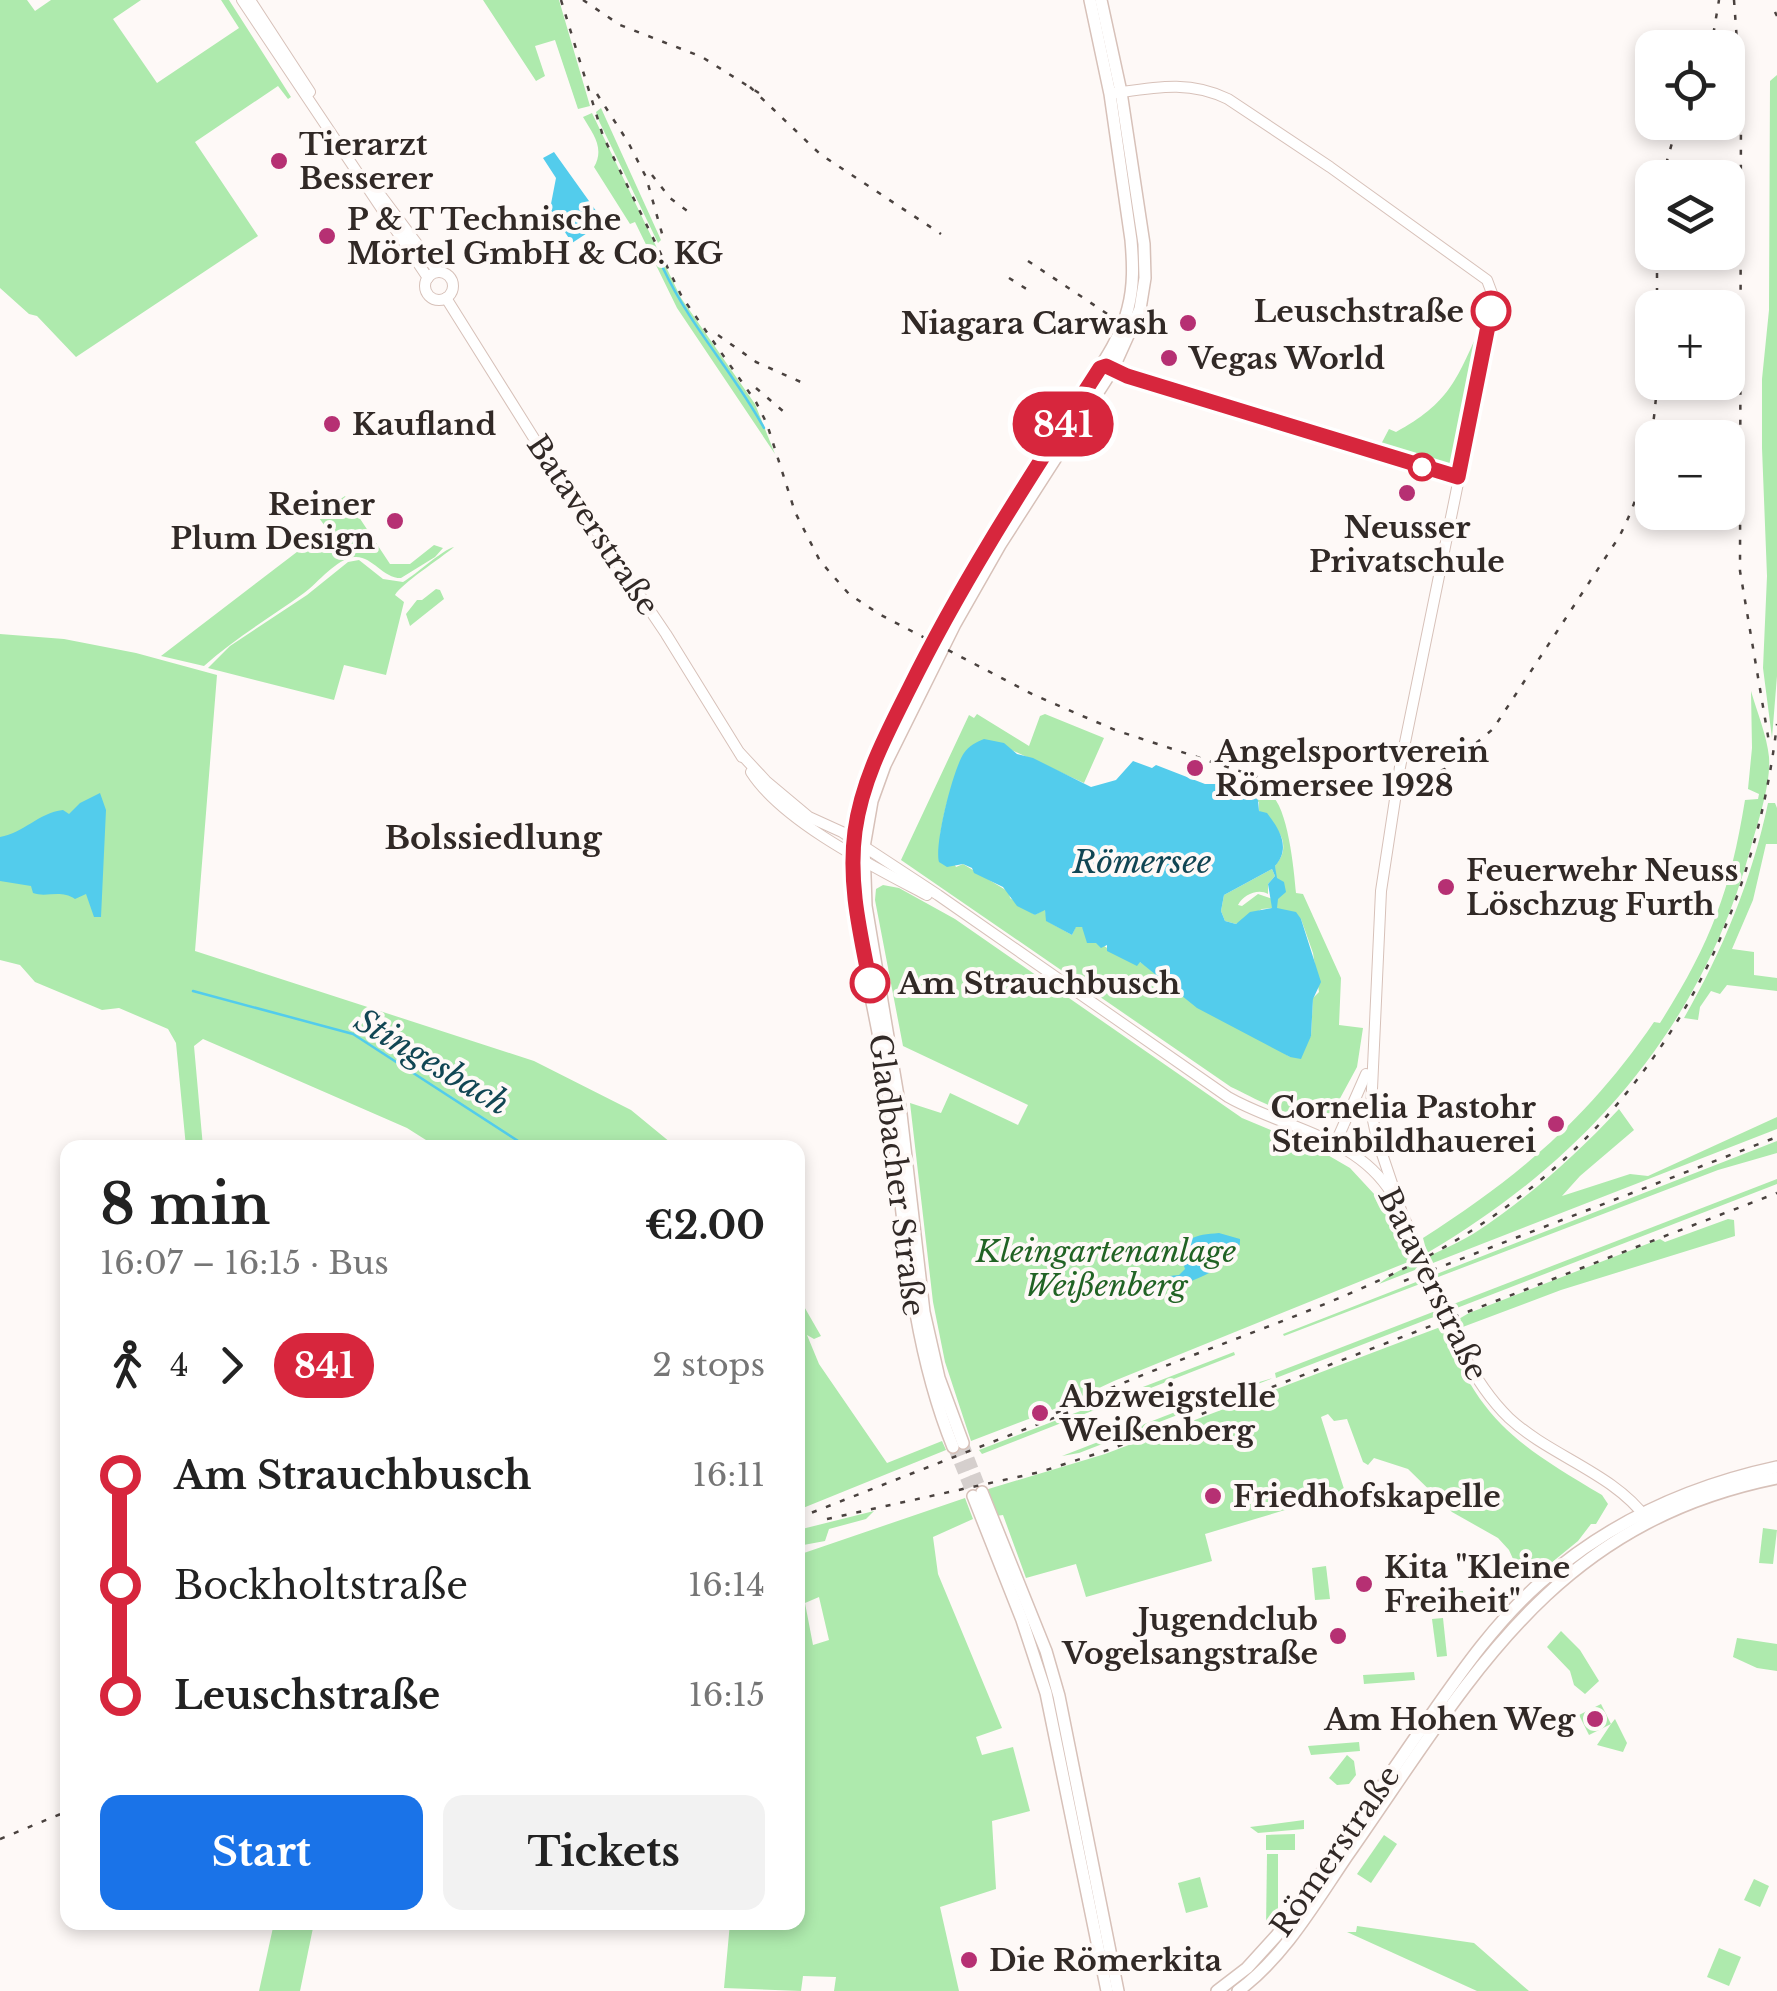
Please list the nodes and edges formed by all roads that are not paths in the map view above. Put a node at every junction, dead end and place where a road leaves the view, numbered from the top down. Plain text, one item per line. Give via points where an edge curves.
1 (242, 0) edge
2 (250, 0) edge
3 (1090, 0) edge
4 (1100, 0) edge
5 (1111, 72) junction
6 (1115, 93) junction
7 (433, 275) junction
8 (446, 298) junction
9 (740, 753) junction
10 (766, 780) junction
11 (766, 794) junction
12 (808, 817) junction
13 (859, 851) junction
14 (1371, 1048) junction
15 (1336, 1142) junction
16 (1403, 1216) junction
17 (958, 1445) tunnel mouth
18 (1777, 1467) edge
19 (1777, 1478) edge
20 (1645, 1518) junction
21 (1108, 1991) edge
22 (1118, 1991) edge
23 (1217, 1991) edge
24 (1238, 1991) edge

1 - 7 street, Bataverstraße
2 - 7 street, Bataverstraße
3 - 5 main road
4 - 5 main road
5 - 6 main road, Gladbacher Straße
6 - 13 main road, Gladbacher Straße via 1144,244 1140,309 1123,353 994,544 885,764
6 - 14 street via 1184,85 1228,99 1491,288 1486,346 1394,806
7 - 8 street, Bataverstraße via 428,293
7 - 8 street, Bataverstraße via 448,274 453,282
8 - 9 street, Bataverstraße
9 - 10 street, Bataverstraße
9 - 11 street, Bataverstraße
10 - 11 street
10 - 12 street, Bataverstraße
11 - 12 street
11 - 13 street, Bataverstraße
12 - 13 street, Bataverstraße
13 - 15 street, Bataverstraße via 951,906 1228,1097
13 - 17 main road, Gladbacher Straße via 856,914 887,1083 914,1315 930,1386
14 - 15 street
14 - 16 street via 1374,1128
15 - 16 street, Bataverstraße via 1374,1169
16 - 20 street, Bataverstraße via 1465,1356 1492,1400 1534,1438 1624,1494
18 - 20 main road, Römerstraße via 1714,1482
19 - 20 main road, Römerstraße
20 - 23 main road, Römerstraße via 1573,1556 1500,1622 1277,1935
20 - 24 main road, Römerstraße via 1570,1573 1498,1643 1284,1946
21 - 22 main road via 1046,1693 977,1494 1059,1696

